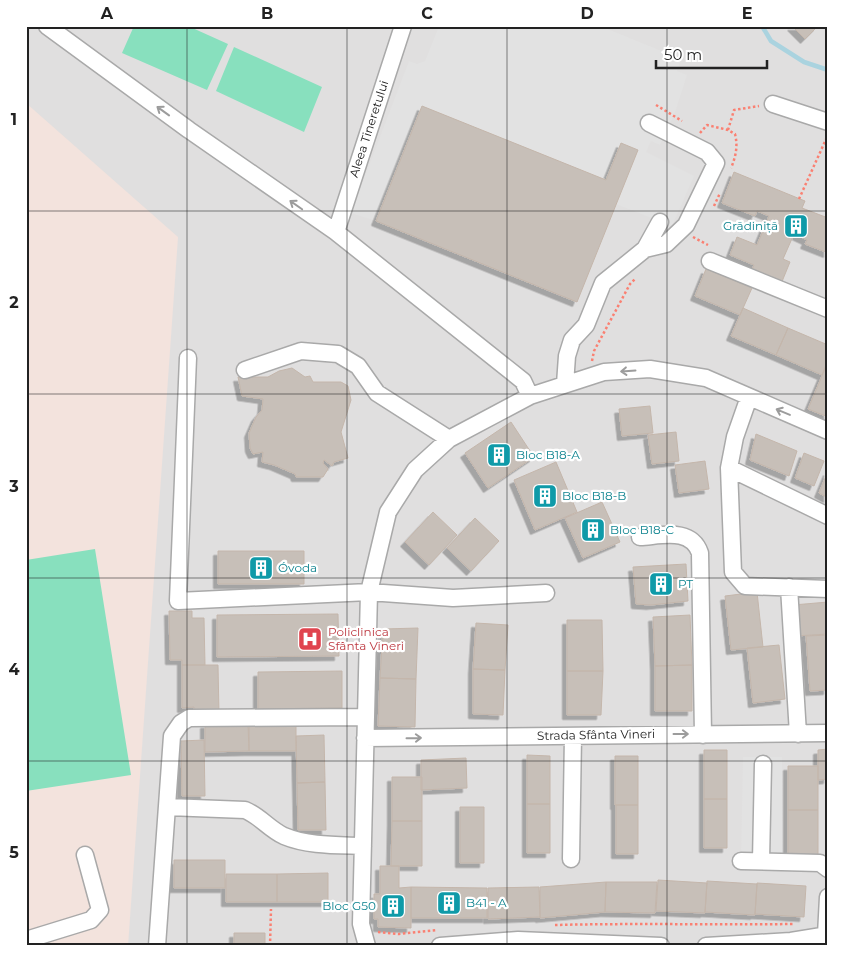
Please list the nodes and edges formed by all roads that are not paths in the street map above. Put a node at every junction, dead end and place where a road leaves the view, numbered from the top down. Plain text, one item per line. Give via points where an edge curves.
1 (47, 26) edge
2 (403, 26) edge
3 (773, 104) road end
4 (828, 122) edge
5 (649, 123) dead end
6 (660, 222) dead end
7 (336, 232) junction
8 (645, 249) junction
9 (710, 260) dead end
10 (828, 310) edge
11 (188, 358) dead end
12 (245, 370) dead end
13 (565, 384) junction
14 (530, 396) junction
15 (749, 397) junction
16 (828, 431) edge
17 (448, 439) junction
18 (729, 468) junction
19 (828, 516) edge
20 (640, 537) dead end
21 (789, 586) junction
22 (828, 589) edge
23 (369, 592) junction
24 (546, 593) dead end
25 (366, 717) junction
26 (828, 733) edge
27 (703, 734) junction
28 (798, 734) junction
29 (573, 736) junction
30 (365, 738) junction
31 (763, 764) dead end
32 (168, 807) junction
33 (363, 846) junction
34 (85, 855) dead end
35 (571, 858) dead end
36 (741, 861) dead end
37 (761, 861) junction
38 (828, 869) edge
39 (828, 896) edge
40 (827, 935) edge
41 (365, 938) edge
42 (439, 938) edge
43 (26, 940) edge
44 (483, 944) edge
45 (157, 946) edge
46 (661, 946) edge
47 (706, 946) edge

7 -> 1 street
2 - 7 street, Aleea Tineretului
3 - 4 street
5 - 8 street via 707,152 716,162 686,225 666,244
6 - 8 street
7 - 14 street via 523,381
8 - 13 street via 603,283 586,325 572,340
9 - 10 street
11 - 23 street via 178,601
12 - 17 street via 301,350 338,354 358,366 376,393
13 - 14 street
15 -> 13 street via 706,378 650,370 604,372
14 - 17 street
16 -> 15 street
15 - 18 street via 735,437
17 - 23 street via 415,470 388,512
18 - 19 street
18 - 21 street via 733,572 745,586
20 - 27 street via 683,535 695,542 700,553
21 - 22 street
21 - 28 street
23 - 24 street via 453,598
23 - 25 street
25 - 30 street
25 - 32 street via 189,718 172,736
26 - 28 street, Strada Sfânta Vineri
27 - 28 street, Strada Sfânta Vineri
29 -> 27 street, Strada Sfânta Vineri
30 -> 29 street, Strada Sfânta Vineri
29 - 35 street
30 - 33 street
31 - 37 street
32 - 33 street via 245,810 295,840
32 - 45 street
33 - 41 street via 361,924
34 - 43 street via 100,910 91,920
36 - 37 street
37 - 38 street via 820,863
39 - 40 street
40 - 47 street via 791,942
42 - 44 street
44 - 46 street via 518,940

